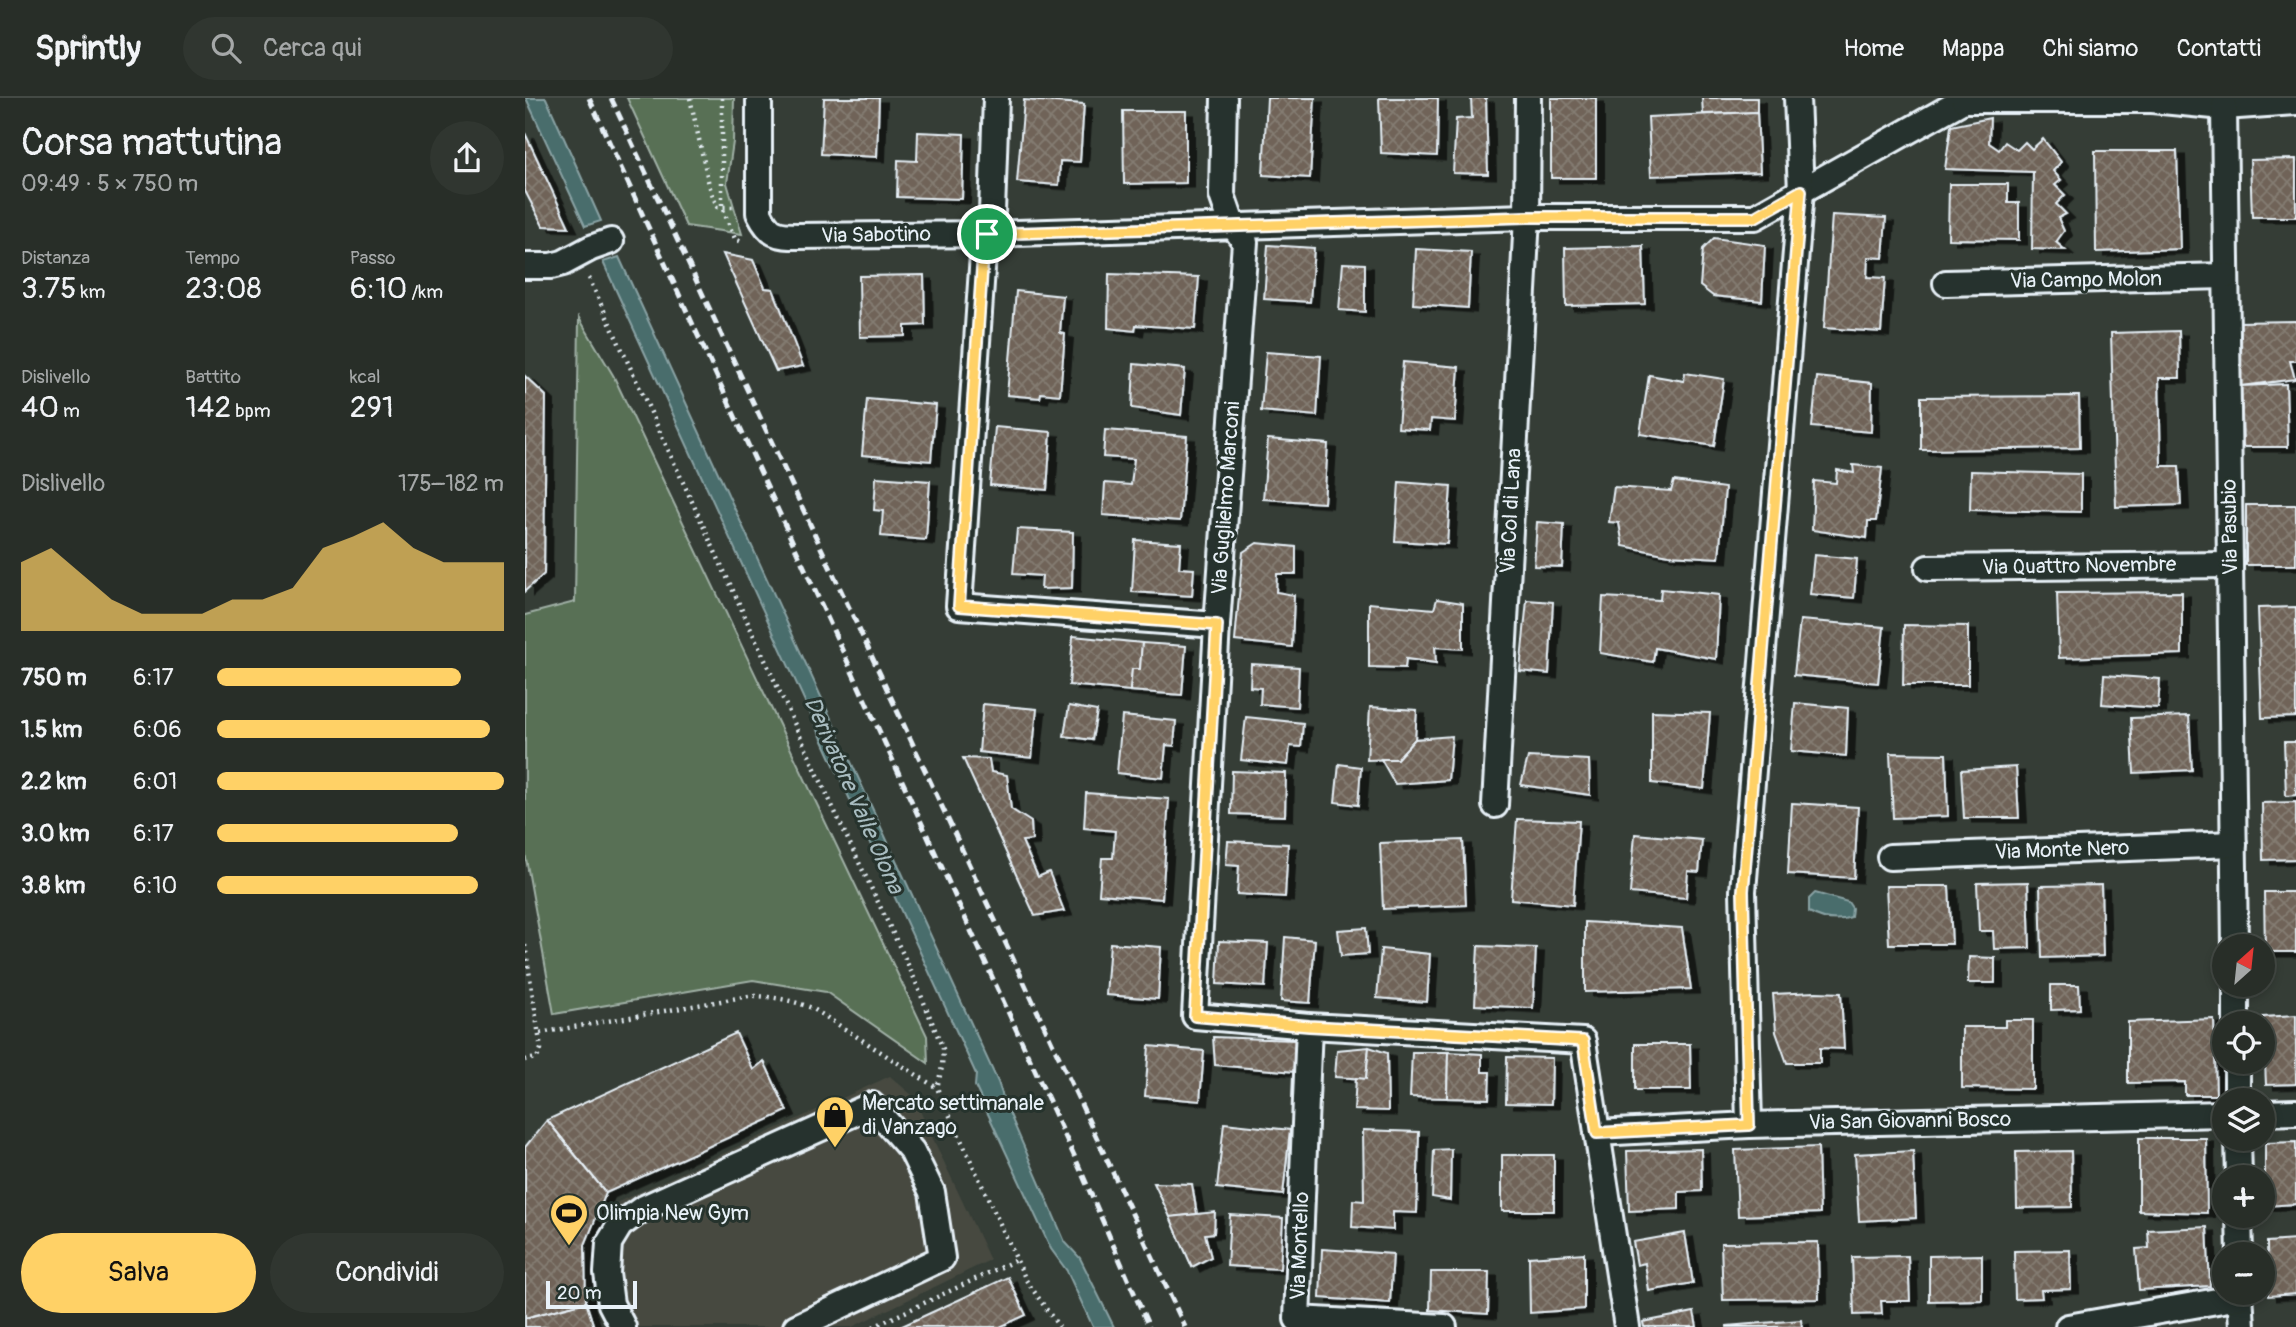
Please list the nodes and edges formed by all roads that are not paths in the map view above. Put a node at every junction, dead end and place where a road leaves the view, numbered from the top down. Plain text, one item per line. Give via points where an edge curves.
1 (759, 98) edge
2 (996, 98) edge
3 (1224, 98) edge
4 (1528, 98) edge
5 (1797, 98) edge
6 (1966, 99) edge
7 (2150, 99) edge
8 (2296, 102) edge
9 (2224, 107) junction
10 (1801, 191) junction
11 (1527, 217) junction
12 (1232, 225) junction
13 (987, 234) junction
14 (611, 242) dead end
15 (525, 266) edge
16 (2226, 276) junction
17 (1946, 284) dead end
18 (2230, 565) junction
19 (1928, 568) dead end
20 (1217, 625) junction
21 (1495, 805) dead end
22 (2234, 844) junction
23 (1890, 857) dead end
24 (2235, 934) edge
25 (1309, 1026) junction
26 (2296, 1112) edge
27 (2275, 1113) edge
28 (2212, 1114) edge
29 (1749, 1125) junction
30 (1597, 1133) junction
31 (2212, 1300) edge
32 (2241, 1305) edge
33 (623, 1327) edge
34 (796, 1327) edge
35 (1444, 1327) edge
36 (1627, 1327) edge
37 (2068, 1327) edge
38 (2242, 1327) edge

1 - 13 street, Via Sabotino via 759,213 767,229 780,236
2 - 13 street via 992,212
3 - 12 street, Via Guglielmo Marconi via 1222,195
4 - 11 street, Via Col di Lana
5 - 10 street
6 - 7 street, Via Sabotino
6 - 10 street, Via Sabotino
7 - 9 street, Via Sabotino
8 - 9 street, Via Sabotino
9 - 16 street, Via Pasubio
10 - 11 street, Via Sabotino via 1755,217
10 - 29 street via 1743,891
11 - 12 street, Via Sabotino
11 - 21 street, Via Col di Lana
12 - 13 street, Via Sabotino
12 - 20 street, Via Guglielmo Marconi via 1245,242
13 - 20 street via 959,606
14 - 15 street via 551,266
16 - 17 street, Via Campo Molon
16 - 18 street, Via Pasubio
18 - 19 street, Via Quattro Novembre
18 - 22 street, Via Pasubio
20 - 25 street, Via Guglielmo Marconi via 1195,1016
22 - 23 street, Via Monte Nero
22 - 24 street, Via Pasubio
25 - 30 street, Via Guglielmo Marconi via 1583,1041
25 - 35 street, Via Montello via 1297,1319
26 - 27 street
28 - 29 street, Via San Giovanni Bosco
29 - 30 street, Via San Giovanni Bosco
30 - 36 street
31 - 37 street
32 - 38 street
33 - 34 street via 611,1304 607,1273 609,1242 620,1225 642,1209 872,1105 912,1151 932,1192 942,1258

